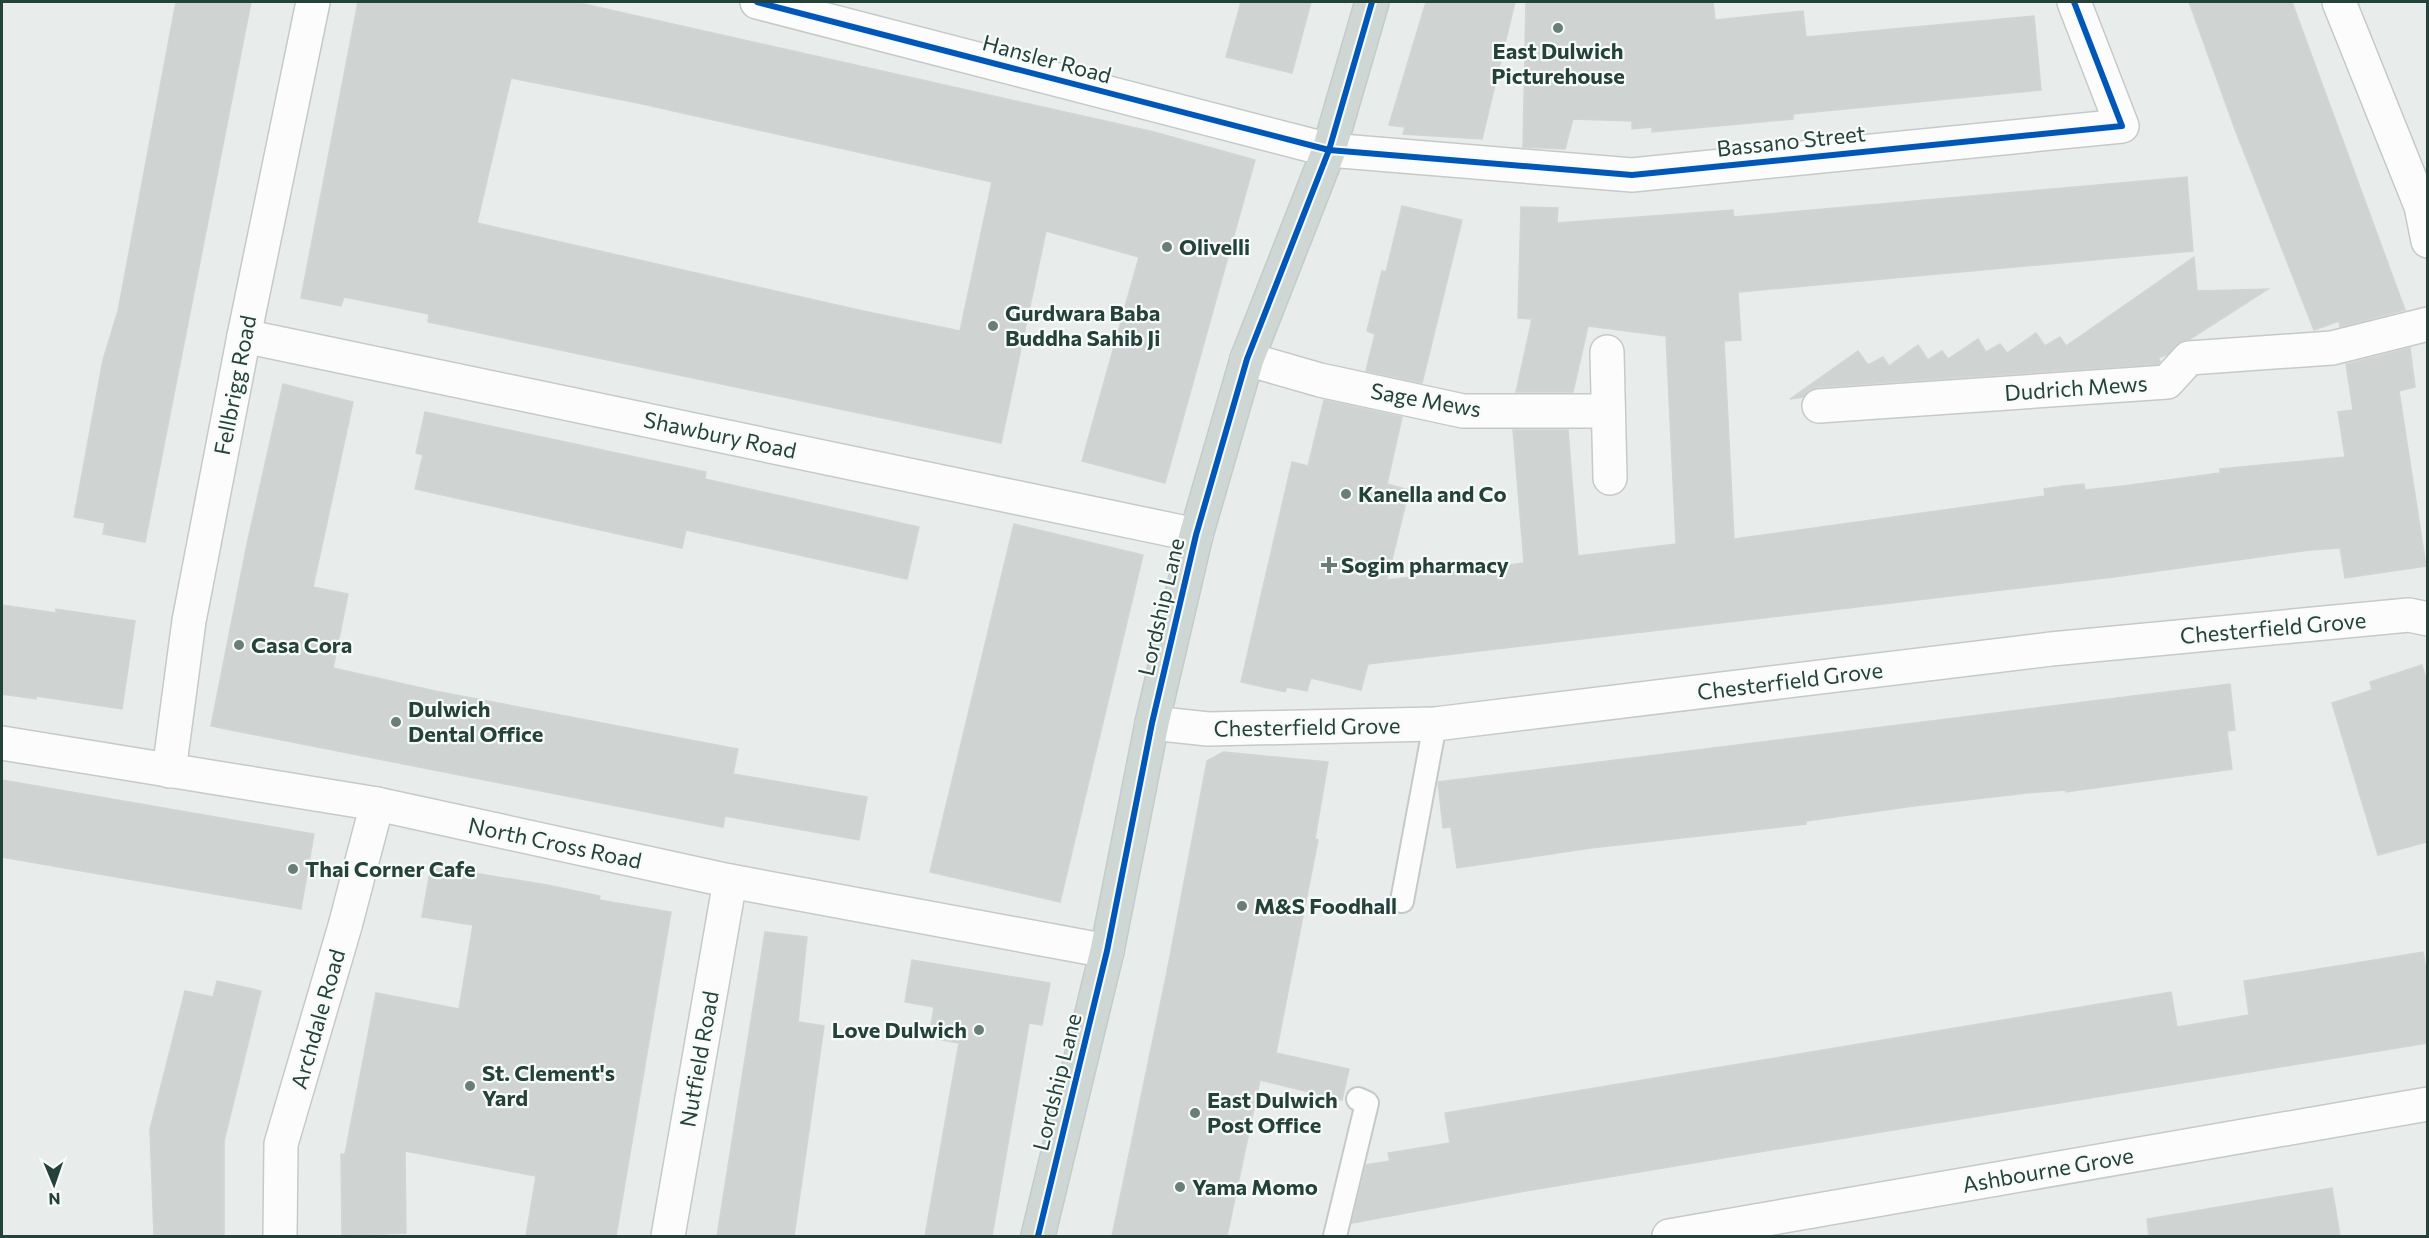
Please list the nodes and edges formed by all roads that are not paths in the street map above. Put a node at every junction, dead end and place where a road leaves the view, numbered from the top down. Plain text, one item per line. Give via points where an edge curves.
1 (313, 2) edge
2 (757, 2) edge
3 (1372, 2) edge
4 (2074, 2) edge
5 (2339, 2) edge
6 (1329, 150) junction
7 (2424, 204) edge
8 (2427, 241) edge
9 (2427, 324) edge
10 (244, 336) junction
11 (1607, 352) dead end
12 (1247, 359) junction
13 (1820, 406) dead end
14 (1608, 411) junction
15 (1610, 478) dead end
16 (1196, 535) junction
17 (2427, 619) edge
18 (1152, 723) junction
19 (1435, 724) junction
20 (2, 743) edge
21 (169, 771) junction
22 (377, 804) junction
23 (730, 881) junction
24 (1402, 901) dead end
25 (1107, 951) junction
26 (1358, 1099) dead end
27 (2427, 1104) edge
28 (280, 1236) edge
29 (668, 1236) edge
30 (1038, 1236) edge
31 (1335, 1236) edge
32 (1669, 1236) edge

1 - 10 street, Fellbrigg Road
2 - 6 street, Hansler Road
3 - 6 main road, Lordship Lane
4 - 6 street, Bassano Street via 2122,126 1632,175
5 - 7 street
6 - 12 main road, Lordship Lane
7 - 8 street
9 - 13 street, Dudrich Mews via 2332,348 2189,358 2167,382
10 - 16 street, Shawbury Road
10 - 21 street, Fellbrigg Road via 189,621
11 - 14 street
12 - 14 street, Sage Mews via 1320,380 1463,411
12 - 16 main road, Lordship Lane
14 - 15 street
16 - 18 main road, Lordship Lane
17 - 19 street, Chesterfield Grove via 2409,615 2051,649
18 - 19 street, Chesterfield Grove via 1208,729
18 - 25 main road, Lordship Lane
19 - 24 lane
20 - 21 street, North Cross Road
21 - 22 street, North Cross Road
22 - 23 street, North Cross Road
22 - 28 street, Archdale Road via 281,1144
23 - 25 street, North Cross Road
23 - 29 street, Nutfield Road
25 - 30 main road, Lordship Lane
26 - 31 lane via 1367,1103
27 - 32 street, Ashbourne Grove

